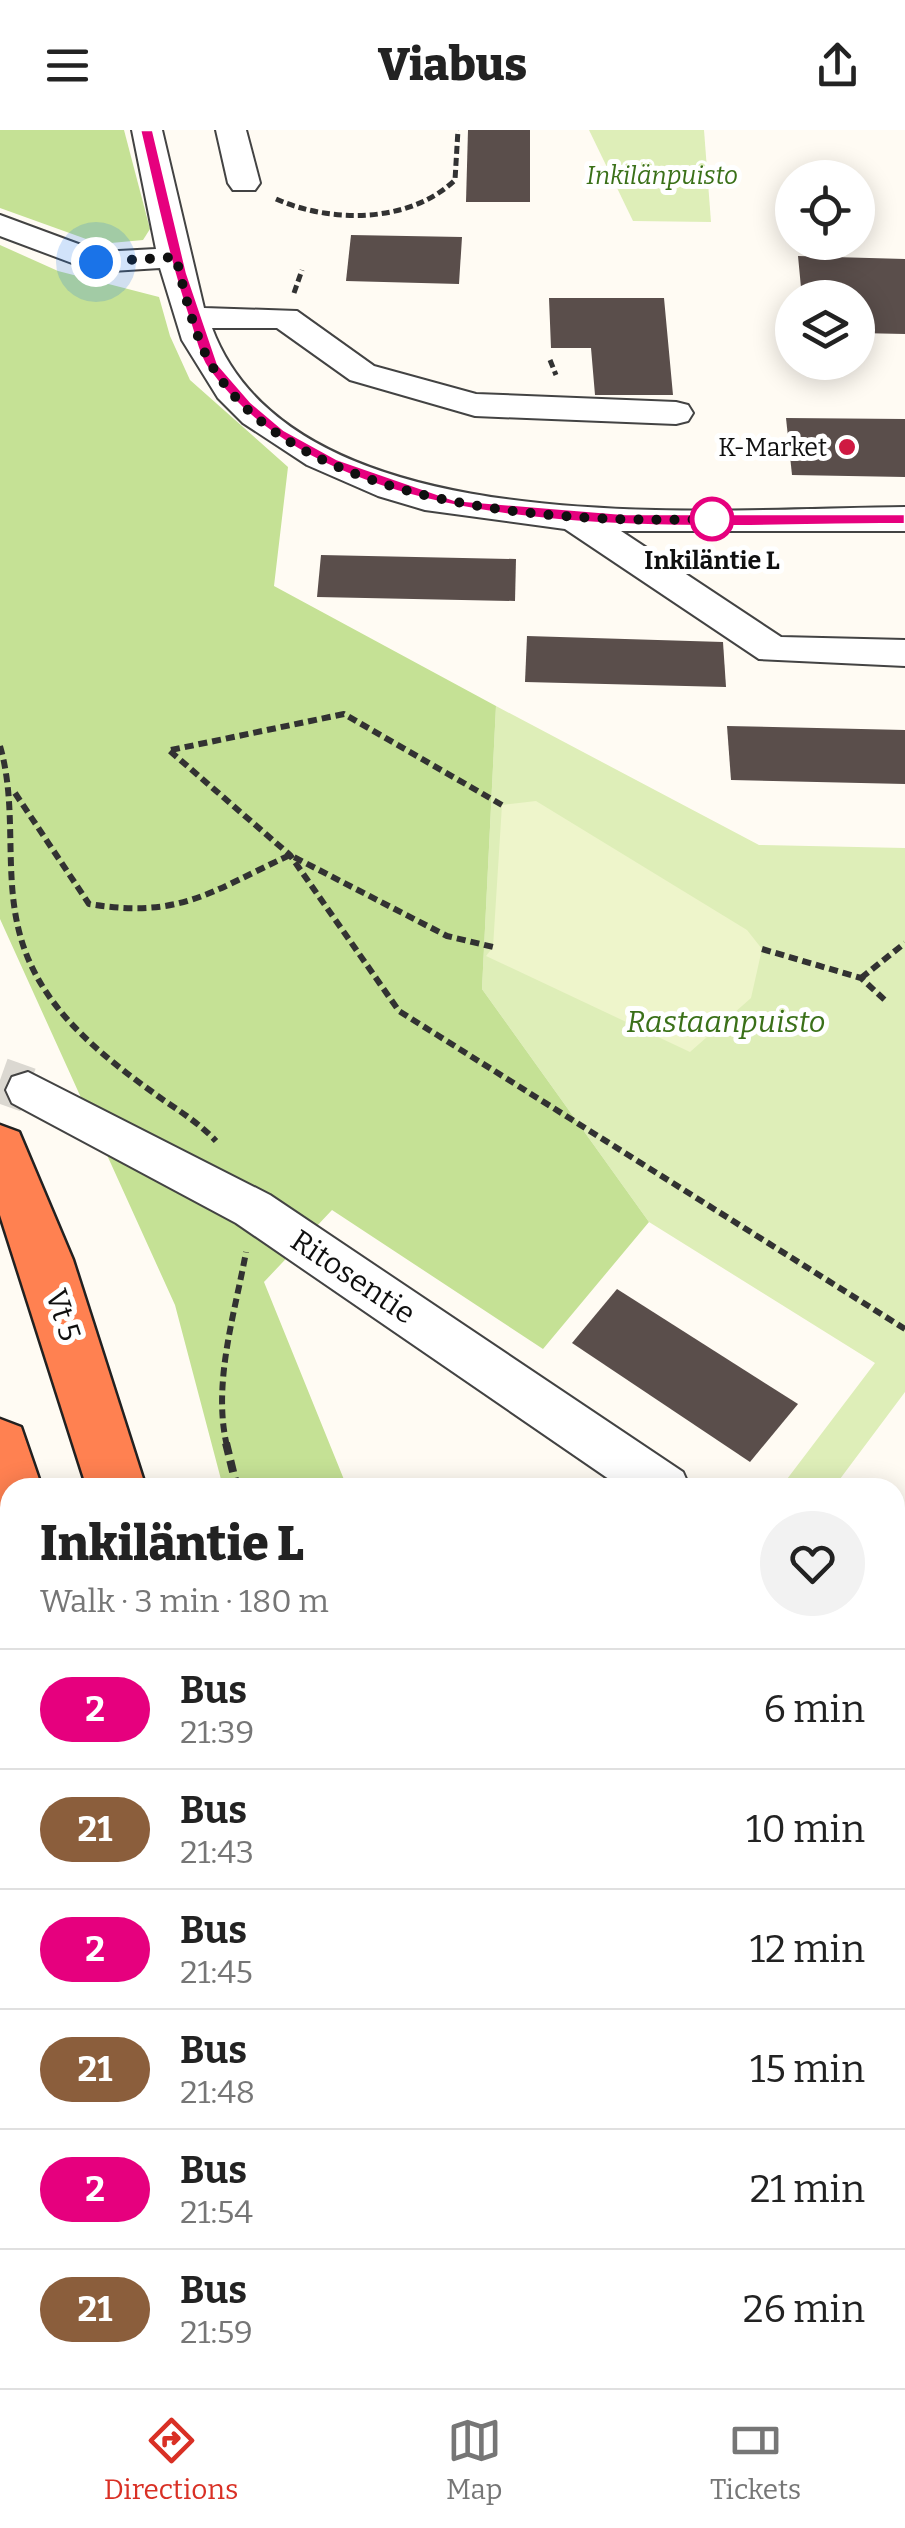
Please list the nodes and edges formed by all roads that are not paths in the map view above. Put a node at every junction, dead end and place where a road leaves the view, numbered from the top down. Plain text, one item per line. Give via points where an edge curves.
1 (147, 130) edge
2 (231, 130) edge
3 (244, 183) road end
4 (0, 225) edge
5 (176, 257) junction
6 (194, 318) junction
7 (676, 413) dead end
8 (572, 516) junction
9 (905, 519) edge
10 (905, 653) edge
11 (28, 1090) tunnel mouth
12 (0, 1146) edge
13 (0, 1445) edge
14 (11, 1478) edge
15 (114, 1478) edge
16 (650, 1478) edge

1 - 5 street
2 - 3 street
4 - 5 street via 96,262
5 - 6 street
6 - 7 street via 284,318 362,373 475,405
6 - 8 street via 212,365 246,406 332,462 454,504
8 - 9 street
8 - 10 street via 774,650
11 - 16 street, Ritosentie via 253,1209
12 - 15 highway, Vt 5 via 45,1260
13 - 14 highway

